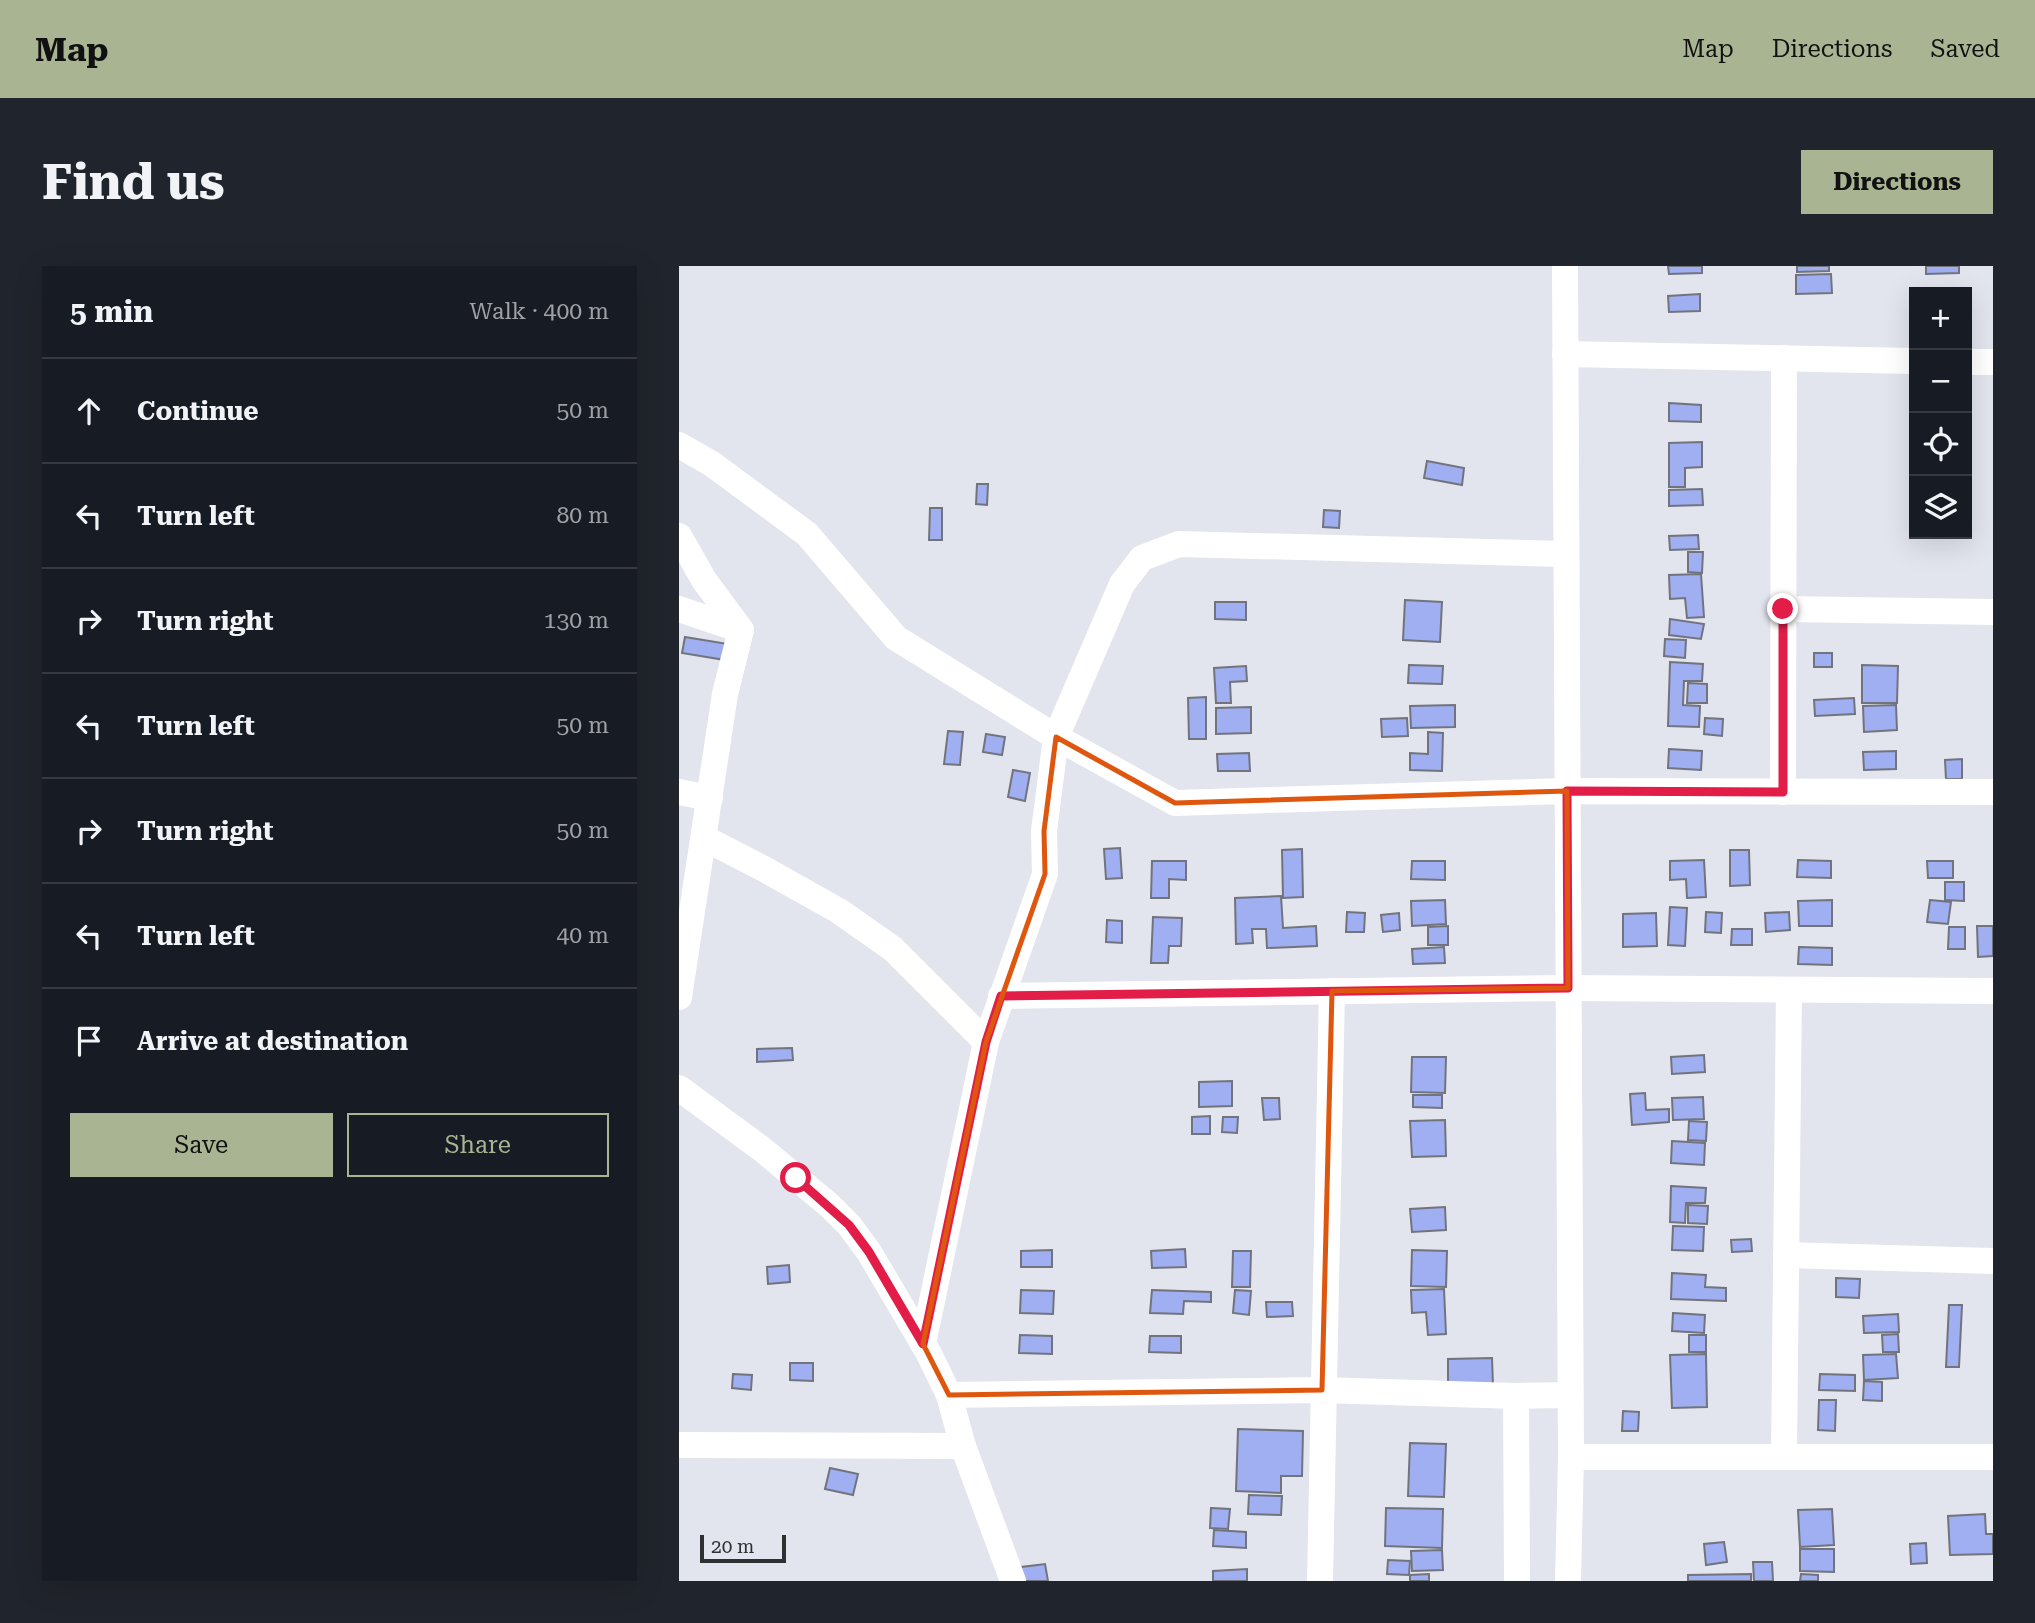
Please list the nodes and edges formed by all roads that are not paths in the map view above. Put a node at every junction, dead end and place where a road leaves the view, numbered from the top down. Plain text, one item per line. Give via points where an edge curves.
1 (1565, 266) edge
2 (1565, 354) junction
3 (1784, 358) junction
4 (1909, 361) edge
5 (1972, 362) edge
6 (1993, 362) edge
7 (679, 445) edge
8 (679, 536) edge
9 (1566, 554) junction
10 (679, 609) edge
11 (1783, 609) junction
12 (1993, 612) edge
13 (741, 630) junction
14 (1056, 737) junction
15 (1567, 791) junction
16 (679, 792) edge
17 (1783, 792) junction
18 (1993, 792) edge
19 (710, 798) junction
20 (703, 838) junction
21 (1568, 988) junction
22 (1789, 990) junction
23 (1332, 991) junction
24 (1993, 991) edge
25 (1001, 996) junction
26 (679, 997) edge
27 (986, 1042) junction
28 (679, 1088) edge
29 (1786, 1255) junction
30 (1993, 1261) edge
31 (923, 1344) junction
32 (1322, 1390) junction
33 (949, 1395) junction
34 (1570, 1395) junction
35 (1516, 1396) junction
36 (679, 1445) edge
37 (963, 1446) junction
38 (1571, 1457) junction
39 (1784, 1457) junction
40 (1993, 1457) edge
41 (1013, 1581) edge
42 (1320, 1581) edge
43 (1517, 1581) edge
44 (1567, 1581) edge

1 - 2 street
2 - 3 street
2 - 9 street
3 - 4 street
3 - 11 street
5 - 6 street
7 - 14 street via 807,534 896,638
8 - 13 street
9 - 14 street via 1179,544 1142,558 1122,584
9 - 15 street
10 - 13 street
11 - 12 street
11 - 17 street
13 - 19 street via 725,694
14 - 15 street via 1175,803
14 - 25 street via 1044,831 1045,874
15 - 17 street
15 - 21 street
16 - 19 street
17 - 18 street
19 - 20 street
20 - 26 street
20 - 27 street via 839,911 893,949
21 - 22 street
21 - 23 street
21 - 34 street
22 - 24 street
22 - 29 street
23 - 25 street
23 - 32 street
25 - 27 street
27 - 31 street
28 - 31 street via 763,1150 849,1225
29 - 30 street
29 - 39 street
31 - 33 street
32 - 33 street
32 - 35 street
32 - 42 street
33 - 37 street
34 - 35 street
34 - 38 street
35 - 43 street
36 - 37 street
37 - 41 street
38 - 39 street
38 - 44 street
39 - 40 street

